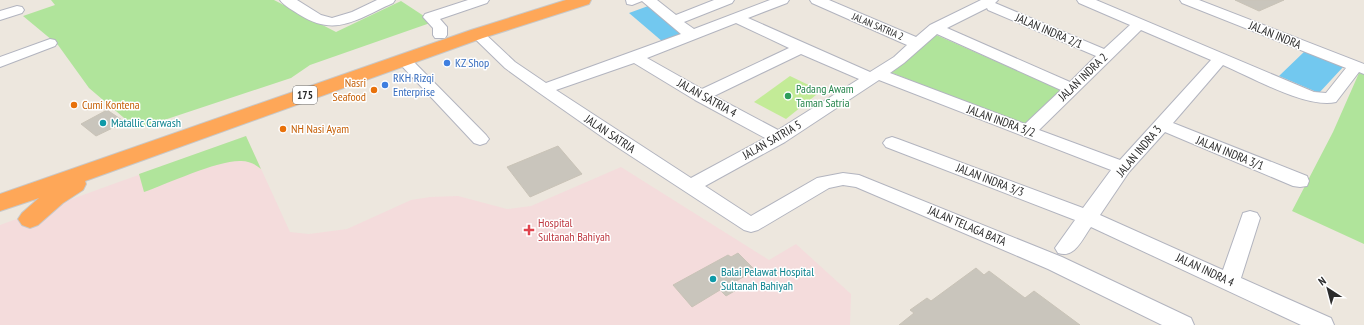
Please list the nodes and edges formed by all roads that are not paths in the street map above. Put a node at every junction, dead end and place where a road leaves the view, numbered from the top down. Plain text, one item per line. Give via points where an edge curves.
1 (287, 0) edge
2 (388, 0) edge
3 (482, 0) edge
4 (549, 0) edge
5 (583, 0) edge
6 (648, 0) edge
7 (727, 0) edge
8 (782, 0) edge
9 (817, 0) edge
10 (1084, 0) edge
11 (1187, 0) edge
12 (992, 4) edge
13 (17, 10) dead end
14 (0, 16) edge
15 (737, 18) junction
16 (675, 20) junction
17 (941, 24) junction
18 (1139, 24) junction
19 (435, 26) junction
20 (477, 34) junction
21 (692, 35) junction
22 (50, 43) dead end
23 (916, 43) junction
24 (801, 48) junction
25 (1106, 55) junction
26 (635, 57) junction
27 (1220, 59) junction
28 (404, 60) junction
29 (0, 62) edge
30 (1360, 68) edge
31 (875, 76) junction
32 (544, 89) junction
33 (1072, 89) junction
34 (701, 96) junction
35 (1161, 124) junction
36 (1028, 131) junction
37 (480, 138) dead end
38 (780, 138) junction
39 (892, 143) dead end
40 (108, 165) junction
41 (1123, 168) junction
42 (1300, 181) dead end
43 (691, 186) junction
44 (27, 187) junction
45 (0, 189) edge
46 (0, 203) edge
47 (1087, 217) junction
48 (1250, 218) dead end
49 (30, 219) dead end
50 (751, 225) joint
51 (1065, 248) dead end
52 (1230, 281) junction
53 (1183, 325) edge
54 (1323, 325) edge

1 - 2 street via 323,21 333,22
3 - 19 street
4 - 19 highway, 175
5 - 20 highway, 175
6 - 16 street
7 - 16 street
8 - 15 street
9 - 23 street, JALAN SATRIA 2
10 - 18 street
11 - 30 street, JALAN INDRA
12 - 17 street, JALAN SATRIA 5
12 - 25 street, JALAN INDRA 2/1
13 - 14 street
15 - 21 street
15 - 24 street, JALAN INDRA 3/2
16 - 21 street
17 - 23 street, JALAN SATRIA 5
17 - 33 street
18 - 25 street, JALAN INDRA 2
18 - 27 street
19 - 44 highway, 175
20 - 28 highway, 175
20 - 32 street, JALAN SATRIA via 510,65
21 - 26 street
22 - 29 street
23 - 31 street, JALAN SATRIA 5 via 899,60
24 - 31 street, JALAN INDRA 3/2
24 - 34 street
25 - 33 street, JALAN INDRA 2
26 - 32 street
26 - 34 street, JALAN SATRIA 4
27 - 30 street via 1311,97 1322,99 1330,98
27 - 35 street, JALAN INDRA 3
28 - 37 street
28 - 40 highway, 175
31 - 36 street, JALAN INDRA 3/2
31 - 38 street, JALAN SATRIA 5
32 - 43 street, JALAN SATRIA
33 - 36 street, JALAN INDRA 2
34 - 38 street, JALAN SATRIA 4
35 - 41 street, JALAN INDRA 3
35 - 42 street, JALAN INDRA 3/1
36 - 41 street, JALAN INDRA 3/2
38 - 43 street, JALAN SATRIA 5
39 - 47 street, JALAN INDRA 3/3
40 - 44 highway, 175
40 - 49 highway via 74,185
41 - 47 street, JALAN INDRA 3
43 - 50 street, JALAN SATRIA
44 - 45 highway, 175
44 - 46 highway, 175
47 - 51 street, JALAN INDRA 3
47 - 52 street, JALAN INDRA 4
48 - 52 street
50 - 53 street, JALAN TELAGA BATA via 824,183 843,179 859,181 1055,263
52 - 54 street, JALAN INDRA 4

